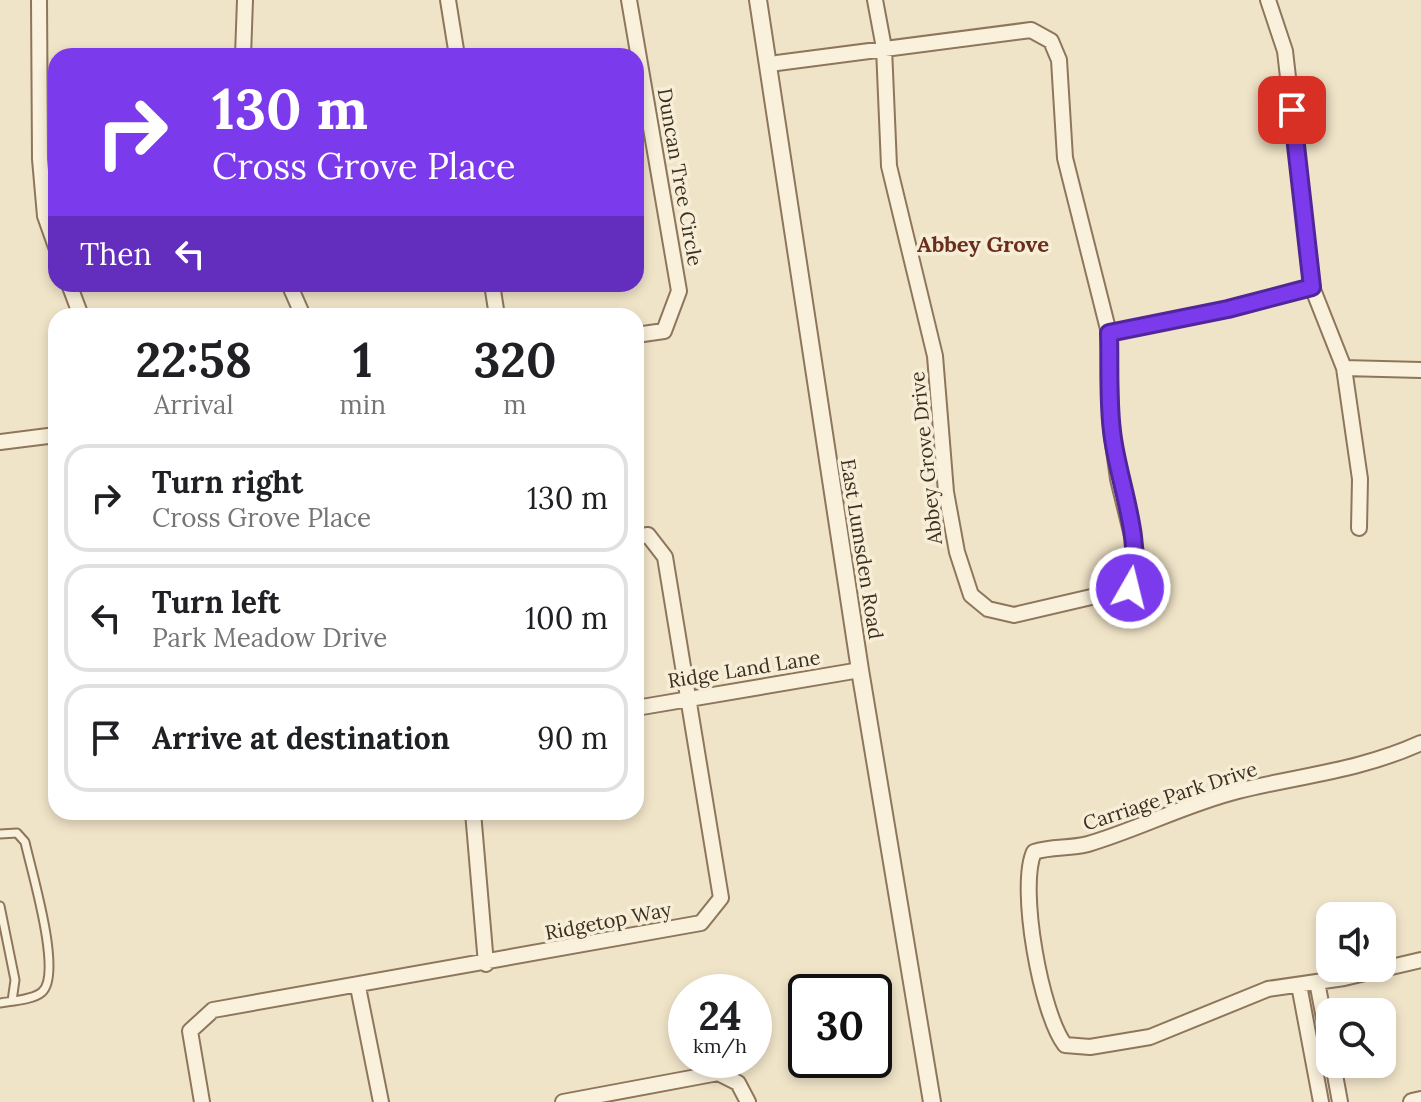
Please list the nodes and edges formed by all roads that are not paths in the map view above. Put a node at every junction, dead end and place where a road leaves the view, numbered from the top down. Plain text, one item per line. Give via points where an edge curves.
1 (39, 0) edge
2 (245, 0) edge
3 (448, 0) edge
4 (629, 0) edge
5 (758, 0) edge
6 (875, 0) edge
7 (1268, 0) edge
8 (243, 48) edge
9 (456, 48) edge
10 (637, 48) edge
11 (884, 48) junction
12 (769, 65) junction
13 (644, 87) edge
14 (48, 224) edge
15 (1312, 287) junction
16 (1109, 333) junction
17 (644, 334) edge
18 (1344, 368) junction
19 (1421, 370) edge
20 (48, 436) edge
21 (0, 442) edge
22 (1359, 528) dead end
23 (644, 536) edge
24 (860, 670) junction
25 (688, 698) junction
26 (644, 706) edge
27 (1421, 743) edge
28 (474, 820) edge
29 (0, 834) edge
30 (0, 906) edge
31 (1421, 960) edge
32 (486, 964) junction
33 (1396, 965) edge
34 (1317, 982) joint
35 (1299, 985) junction
36 (358, 987) junction
37 (1320, 998) edge
38 (12, 1001) junction
39 (0, 1003) edge
40 (1336, 1078) edge
41 (1421, 1100) edge
42 (202, 1102) edge
43 (381, 1102) edge
44 (563, 1102) edge
45 (748, 1102) edge
46 (932, 1102) edge
47 (1321, 1102) edge
48 (1340, 1102) edge
49 (1412, 1102) edge

1 - 14 street via 40,159
2 - 8 street
3 - 9 street
4 - 10 street, Duncan Tree Circle
5 - 12 street, East Lumsden Road
6 - 11 street, Abbey Grove Drive
7 - 15 street via 1285,51
11 - 12 street, Abbey Grove Drive
11 - 16 street, Abbey Grove Drive via 1031,30 1051,41 1059,60 1065,158
11 - 16 street, Abbey Grove Drive via 889,166 935,356 951,522 971,595 988,609 1014,615 1130,588 1136,552 1111,429
12 - 24 street, East Lumsden Road
13 - 17 street, Duncan Tree Circle via 679,291 664,331
15 - 16 street
15 - 18 street
18 - 19 street
18 - 22 street via 1360,479
20 - 21 street
23 - 25 street, Ridgetop Way via 665,557
24 - 25 street, Ridge Land Lane
24 - 46 street, East Lumsden Road
25 - 26 street, Ridge Land Lane
25 - 32 street, Ridgetop Way via 721,898 701,923
27 - 35 street, Carriage Park Drive via 1384,760 1239,791 1066,850 1049,847 1034,852 1027,895 1048,1016 1065,1045 1090,1047 1150,1037 1268,989
28 - 32 street
29 - 38 lane via 17,833 25,842 50,962 49,984 40,995
30 - 38 lane via 15,980
31 - 33 street, Carriage Park Drive
32 - 36 street, Ridgetop Way
34 - 35 street, Carriage Park Drive
34 - 37 street
35 - 47 street
36 - 42 street, Ridgetop Way via 213,1010 190,1031
36 - 43 street
38 - 39 lane
40 - 48 street
41 - 49 street
44 - 45 street via 718,1073 738,1083

